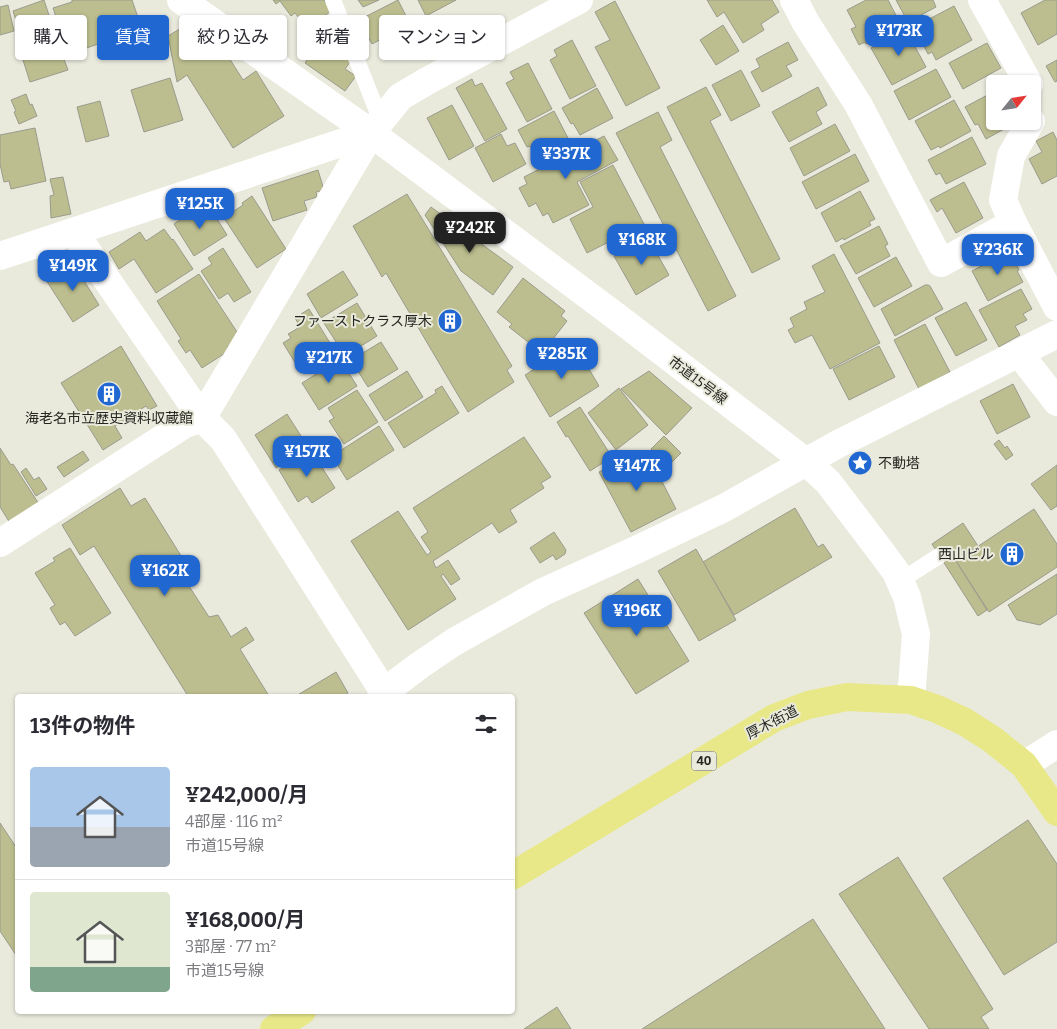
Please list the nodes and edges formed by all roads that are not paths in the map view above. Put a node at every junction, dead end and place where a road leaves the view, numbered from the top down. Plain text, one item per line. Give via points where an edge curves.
1 (181, 0) edge
2 (333, 0) edge
3 (579, 0) edge
4 (794, 0) edge
5 (982, 0) edge
6 (1023, 75) edge
7 (376, 127) junction
8 (1026, 130) edge
9 (1013, 223) junction
10 (74, 232) junction
11 (0, 256) edge
12 (1057, 307) edge
13 (1057, 334) edge
14 (1020, 353) junction
15 (1057, 402) edge
16 (202, 418) junction
17 (806, 462) junction
18 (0, 544) edge
19 (939, 556) dead end
20 (900, 581) junction
21 (382, 694) edge
22 (911, 700) junction
23 (1057, 744) edge
24 (1024, 765) junction
25 (1057, 812) edge
26 (515, 874) edge
27 (296, 1014) edge
28 (276, 1023) edge

1 - 7 street, 市道15号線
2 - 7 lane
3 - 7 street via 427,81 400,98
4 - 9 street via 858,104 940,263
5 - 6 street
7 - 10 street
7 - 16 street
7 - 17 street, 市道15号線
8 - 9 street via 1011,156 1004,200
9 - 12 street
10 - 11 street
10 - 16 street
13 - 14 street
14 - 15 street
14 - 17 street
16 - 18 street via 185,424
16 - 21 street via 223,440
17 - 20 street, 市道15号線 via 828,482
17 - 21 street via 724,508 542,592 454,642
19 - 20 lane
20 - 22 street, 市道15号線 via 916,634
22 - 24 main road, 厚木街道 / 40 via 965,722
22 - 26 main road, 厚木街道 / 40 via 847,697 808,705 774,718
23 - 24 street
24 - 25 main road, 厚木街道 / 40
27 - 28 main road

